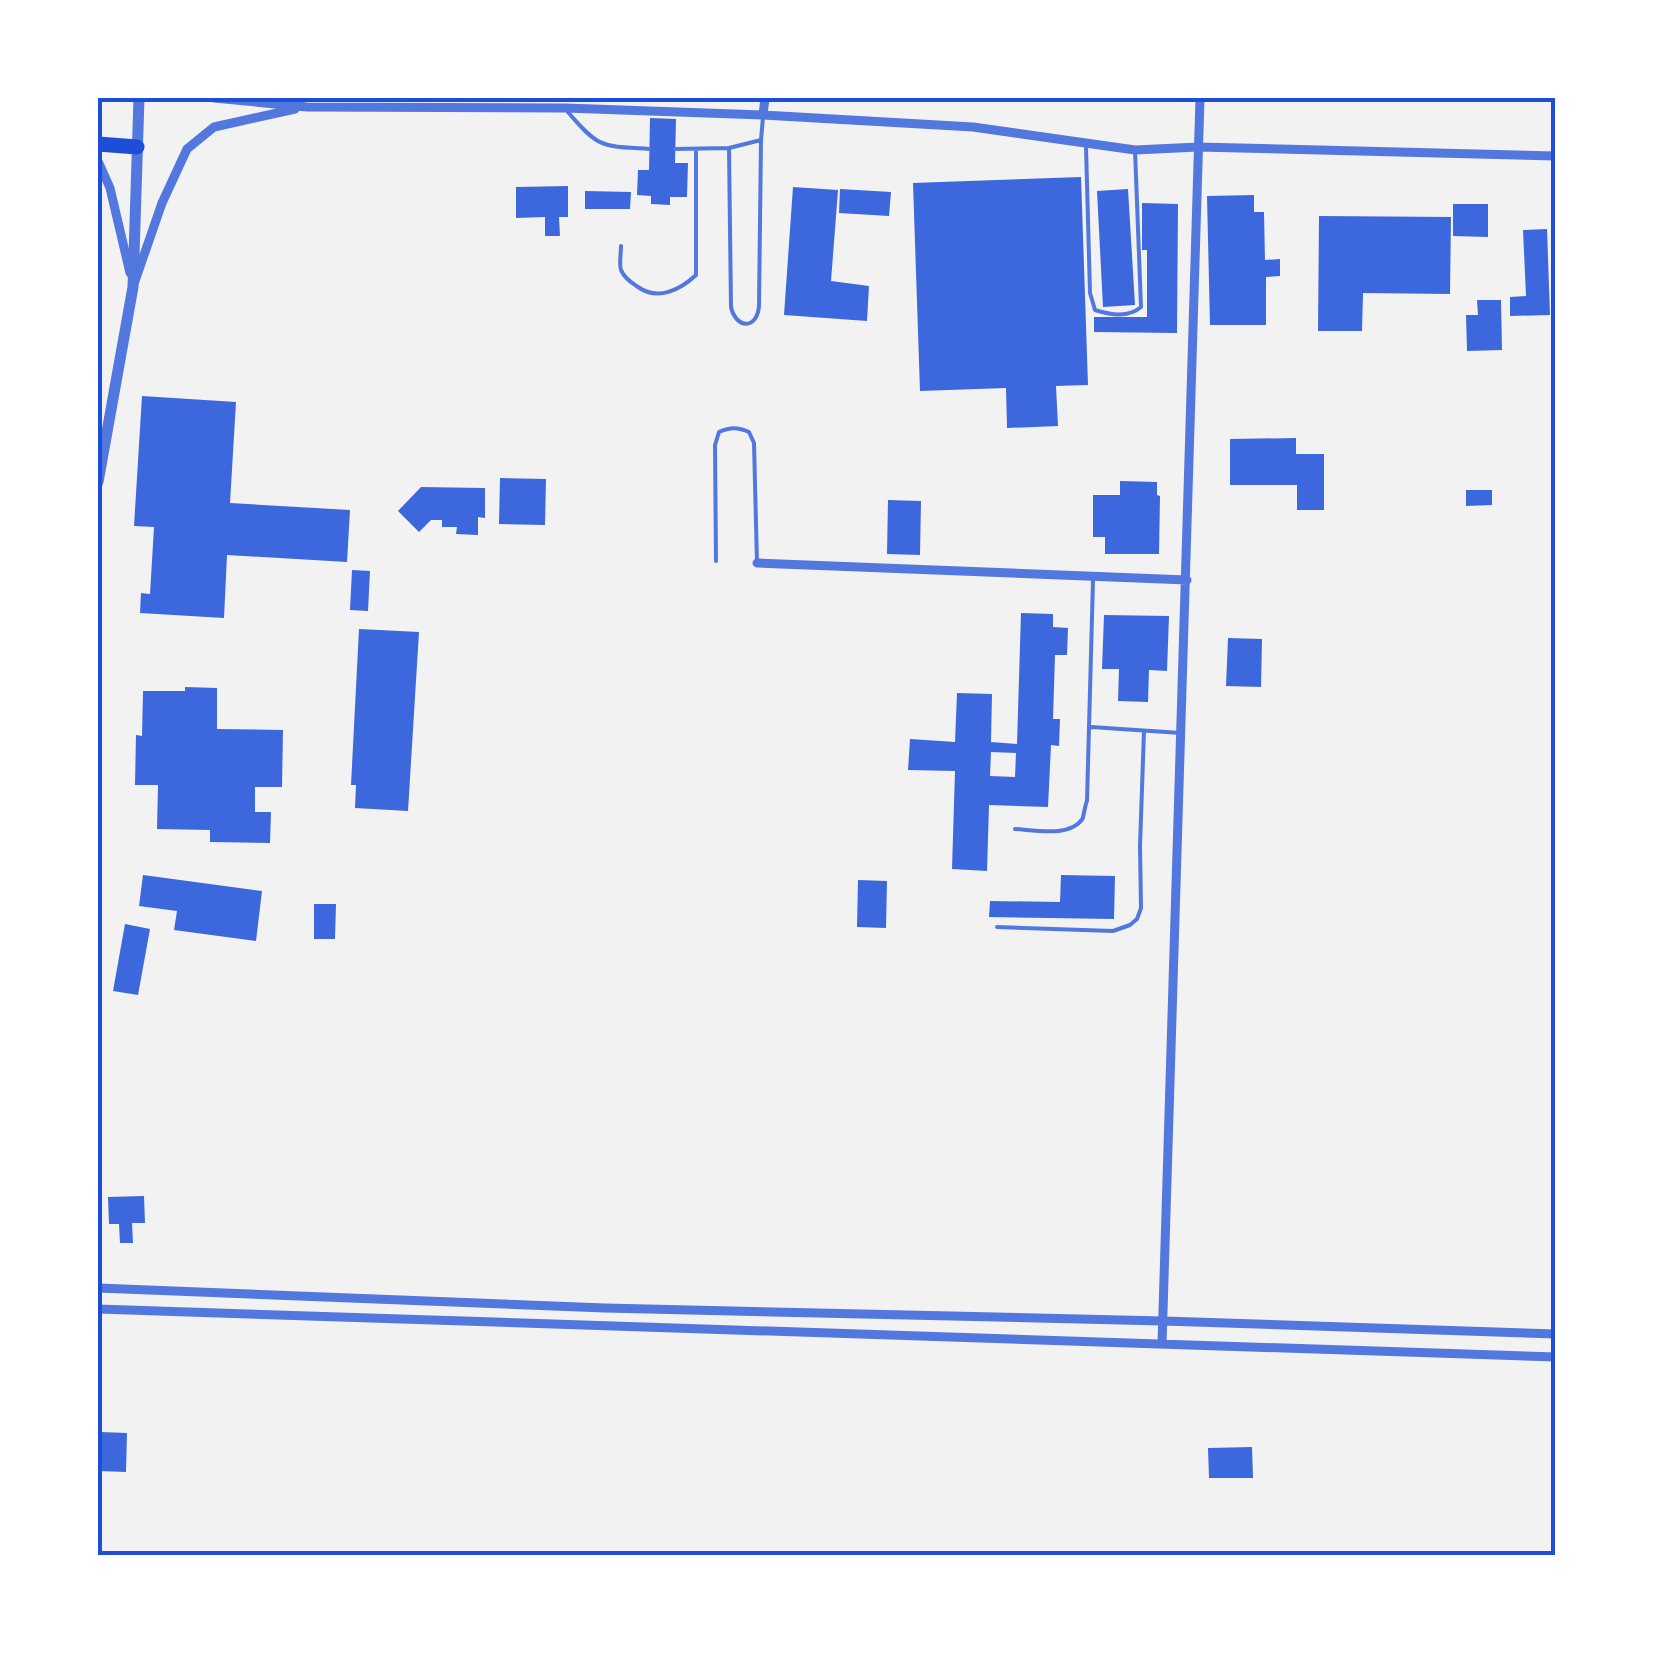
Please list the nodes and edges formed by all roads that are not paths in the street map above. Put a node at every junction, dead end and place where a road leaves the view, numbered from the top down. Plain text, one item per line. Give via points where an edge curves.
1 (139, 98) edge
2 (214, 98) edge
3 (765, 98) edge
4 (1200, 98) edge
5 (565, 103) edge
6 (308, 106) junction
7 (763, 115) junction
8 (761, 140) junction
9 (1086, 142) junction
10 (98, 144) edge
11 (137, 147) junction
12 (729, 148) junction
13 (1198, 148) junction
14 (650, 149) dead end
15 (675, 149) dead end
16 (696, 149) junction
17 (1136, 150) junction
18 (1556, 156) edge
19 (98, 162) edge
20 (621, 246) dead end
21 (133, 288) junction
22 (98, 482) edge
23 (716, 561) dead end
24 (756, 562) joint
25 (1093, 577) junction
26 (1187, 580) junction
27 (1089, 727) junction
28 (1144, 731) junction
29 (1181, 733) junction
30 (1016, 829) dead end
31 (997, 927) dead end
32 (98, 1288) edge
33 (606, 1308) junction
34 (98, 1309) edge
35 (1163, 1321) junction
36 (604, 1324) junction
37 (1556, 1334) edge
38 (1162, 1344) junction
39 (1556, 1357) edge

1 - 11 street
2 - 6 street
3 - 7 street
4 - 13 street
5 - 6 street
5 - 7 street
5 - 14 lane via 587,135 606,146
6 - 21 street via 214,127 187,149
7 - 8 lane
7 - 9 street via 973,127
8 - 12 lane
8 - 12 lane via 758,316 746,324 730,308
9 - 17 street
9 - 17 lane via 1090,293 1095,310 1110,314 1133,314 1141,307
10 - 11 highway
11 - 21 street
12 - 16 lane
13 - 17 street
13 - 18 street
13 - 26 street
15 - 16 lane
16 - 20 lane via 696,275 683,287 648,294 621,270
19 - 21 street
21 - 22 street
23 - 24 lane via 716,445 719,432 740,428 754,442
24 - 25 street
25 - 26 street
25 - 27 lane
26 - 29 street
27 - 28 lane
27 - 30 lane via 1083,818 1061,830
28 - 29 lane
28 - 31 lane via 1137,919 1114,931
29 - 35 street
32 - 33 street
33 - 35 street
33 - 36 street
34 - 36 street
35 - 37 street
35 - 38 street
36 - 38 street
38 - 39 street

